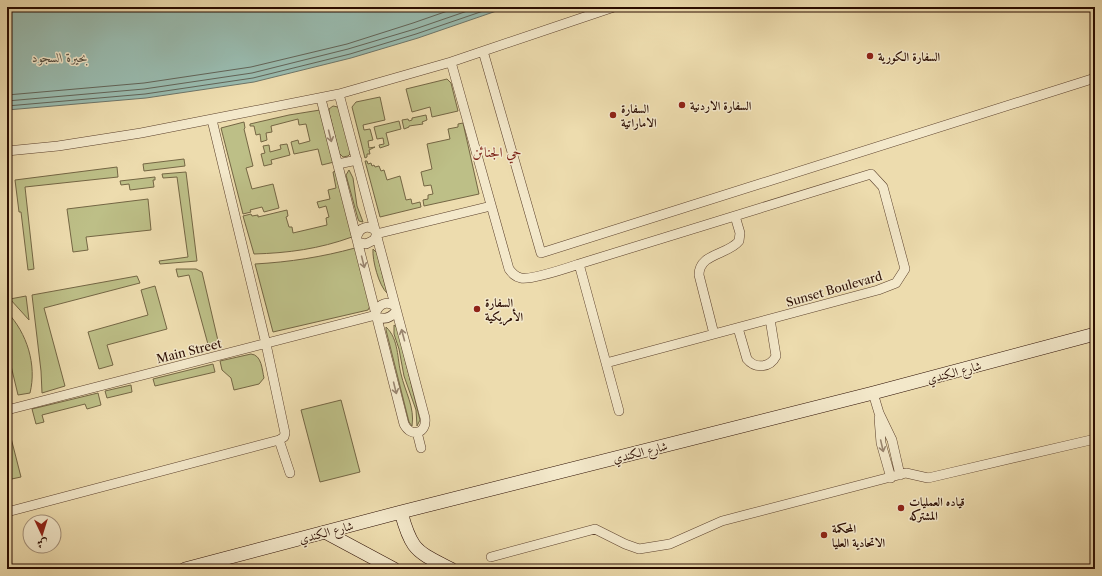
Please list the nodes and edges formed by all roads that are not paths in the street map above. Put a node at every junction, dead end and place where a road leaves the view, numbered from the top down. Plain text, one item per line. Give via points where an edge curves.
1 (614, 7) edge
2 (483, 51) junction
3 (450, 62) junction
4 (1095, 78) edge
5 (340, 94) junction
6 (321, 99) junction
7 (212, 120) junction
8 (7, 151) edge
9 (357, 160) junction
10 (338, 164) junction
11 (491, 206) junction
12 (735, 216) junction
13 (376, 233) junction
14 (357, 239) junction
15 (579, 264) junction
16 (396, 309) junction
17 (376, 315) junction
18 (770, 319) junction
19 (738, 328) junction
20 (714, 334) junction
21 (1095, 334) edge
22 (266, 344) junction
23 (606, 363) junction
24 (873, 393) junction
25 (7, 410) edge
26 (620, 411) dead end
27 (879, 413) junction
28 (417, 432) junction
29 (1095, 439) edge
30 (279, 440) junction
31 (421, 448) dead end
32 (290, 473) dead end
33 (900, 475) junction
34 (891, 478) junction
35 (7, 512) edge
36 (400, 512) junction
37 (325, 532) junction
38 (491, 557) dead end
39 (185, 569) edge
40 (394, 569) edge
41 (451, 569) edge

1 - 2 street
2 - 3 street
2 - 4 street via 541,253
3 - 5 street
3 - 11 street, Sunset Boulevard
5 - 6 street
5 - 9 street
6 - 7 street
6 -> 10 street
7 - 8 street via 58,146
7 - 22 street
9 - 10 street
9 - 13 street
10 - 14 street
11 - 13 street
11 - 15 street, Sunset Boulevard via 509,269 514,275 528,278
12 - 15 street, Sunset Boulevard
12 - 18 street, Sunset Boulevard via 871,174 883,187 905,269 896,283
12 - 20 street via 740,233 739,241 703,263 699,270
13 - 14 street via 374,240 366,244
13 - 14 street via 372,228 364,228 358,232
13 - 16 street
14 -> 17 street
15 - 23 street
16 - 17 street via 390,318 385,319
16 - 17 street via 388,303 384,304 380,306
28 -> 16 street via 424,428 426,423
17 - 22 street, Main Street
17 -> 28 street via 404,424 411,432
18 - 19 street, Sunset Boulevard
18 - 19 street via 776,356 764,365 750,364
19 - 20 street, Sunset Boulevard
20 - 23 street, Sunset Boulevard
21 - 24 street, شارع الكندي
22 - 25 street, Main Street
22 - 30 street via 285,434
23 - 26 street
24 - 27 street
24 - 36 street, شارع الكندي
27 - 33 street via 892,440
27 -> 34 street via 881,443
28 - 31 street
29 - 33 street via 928,478 906,473
30 - 32 street
30 - 35 street
33 - 34 street
34 - 38 street via 722,521 670,544 639,549 595,530
36 - 37 street, شارع الكندي
36 - 41 street via 414,545 423,554
37 - 39 street, شارع الكندي
37 - 40 street

